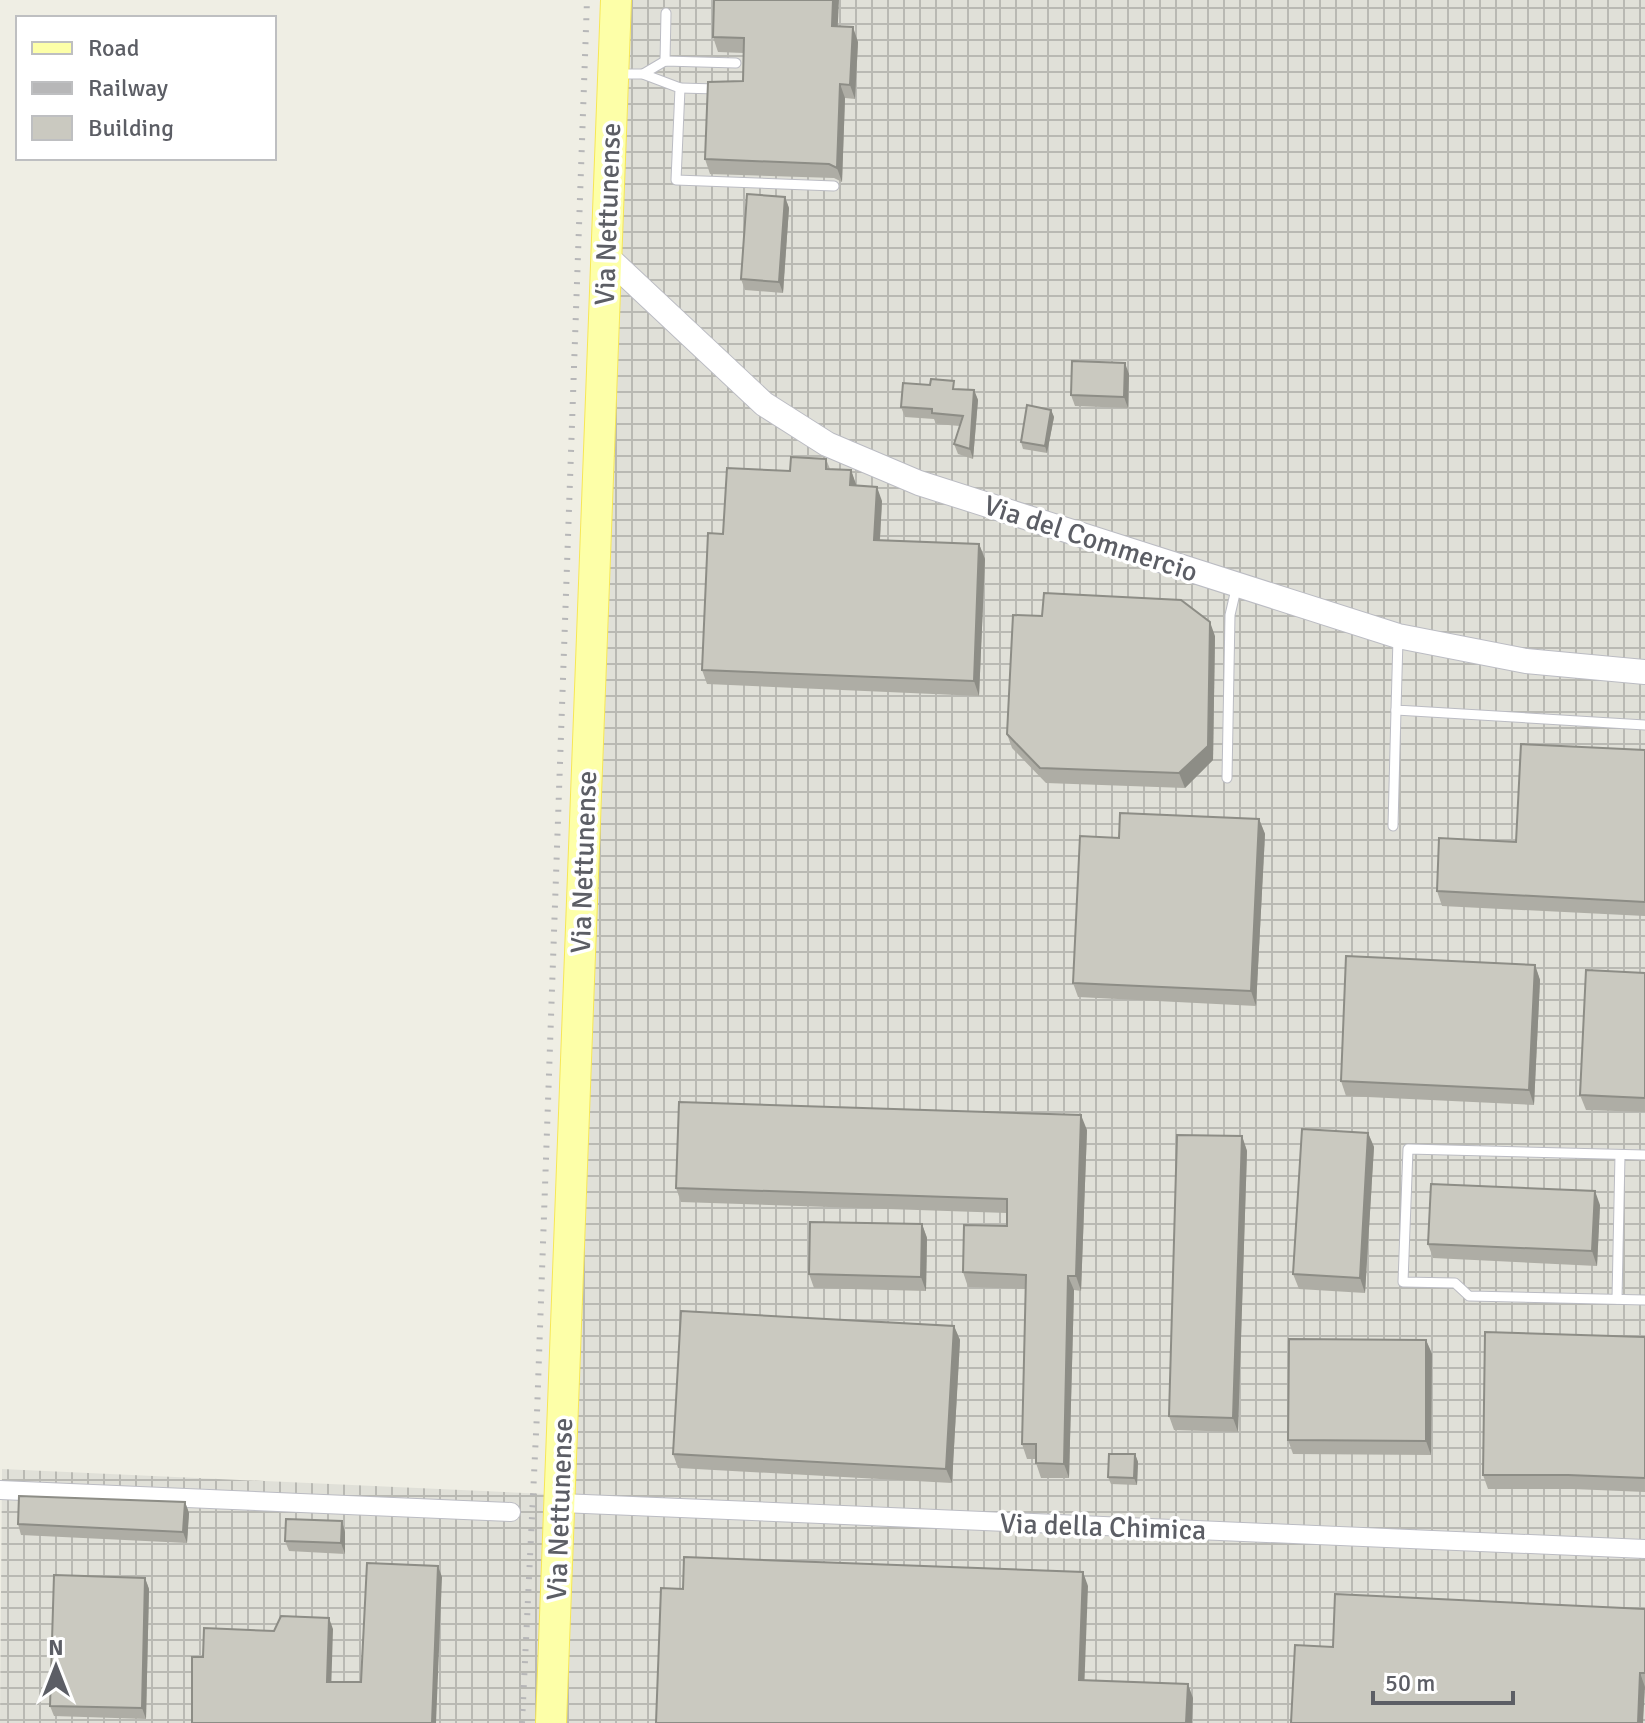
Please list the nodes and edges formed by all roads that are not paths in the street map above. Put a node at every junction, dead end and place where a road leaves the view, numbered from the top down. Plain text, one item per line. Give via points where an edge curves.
1 (616, 0) edge
2 (666, 13) dead end
3 (665, 61) junction
4 (736, 63) dead end
5 (613, 73) junction
6 (643, 74) junction
7 (680, 88) junction
8 (731, 89) edge
9 (834, 186) edge
10 (605, 255) junction
11 (1237, 585) junction
12 (1398, 636) junction
13 (1645, 672) edge
14 (1396, 710) junction
15 (1645, 725) edge
16 (1227, 778) dead end
17 (1393, 826) dead end
18 (1620, 1155) junction
19 (1645, 1155) edge
20 (1617, 1299) junction
21 (1645, 1300) edge
22 (0, 1490) edge
23 (561, 1503) junction
24 (511, 1512) dead end
25 (1645, 1549) edge
26 (551, 1723) edge

1 - 5 main road, Via Nettunense
2 - 3 lane
3 - 4 lane
3 - 6 lane
5 - 6 lane
5 - 10 main road, Via Nettunense
6 - 7 lane
7 - 8 lane
7 - 9 lane via 676,180
10 - 11 street, Via del Commercio via 747,390 827,444 919,483
10 - 23 main road, Via Nettunense
11 - 12 street, Via del Commercio
11 - 16 lane via 1230,615
12 - 13 street, Via del Commercio via 1526,661
12 - 14 lane
14 - 15 lane
14 - 17 lane
18 - 19 lane
18 - 20 lane
18 - 20 lane via 1408,1149 1403,1282 1455,1283 1469,1296
20 - 21 lane
22 - 24 street
23 - 25 street, Via della Chimica
23 - 26 main road, Via Nettunense

